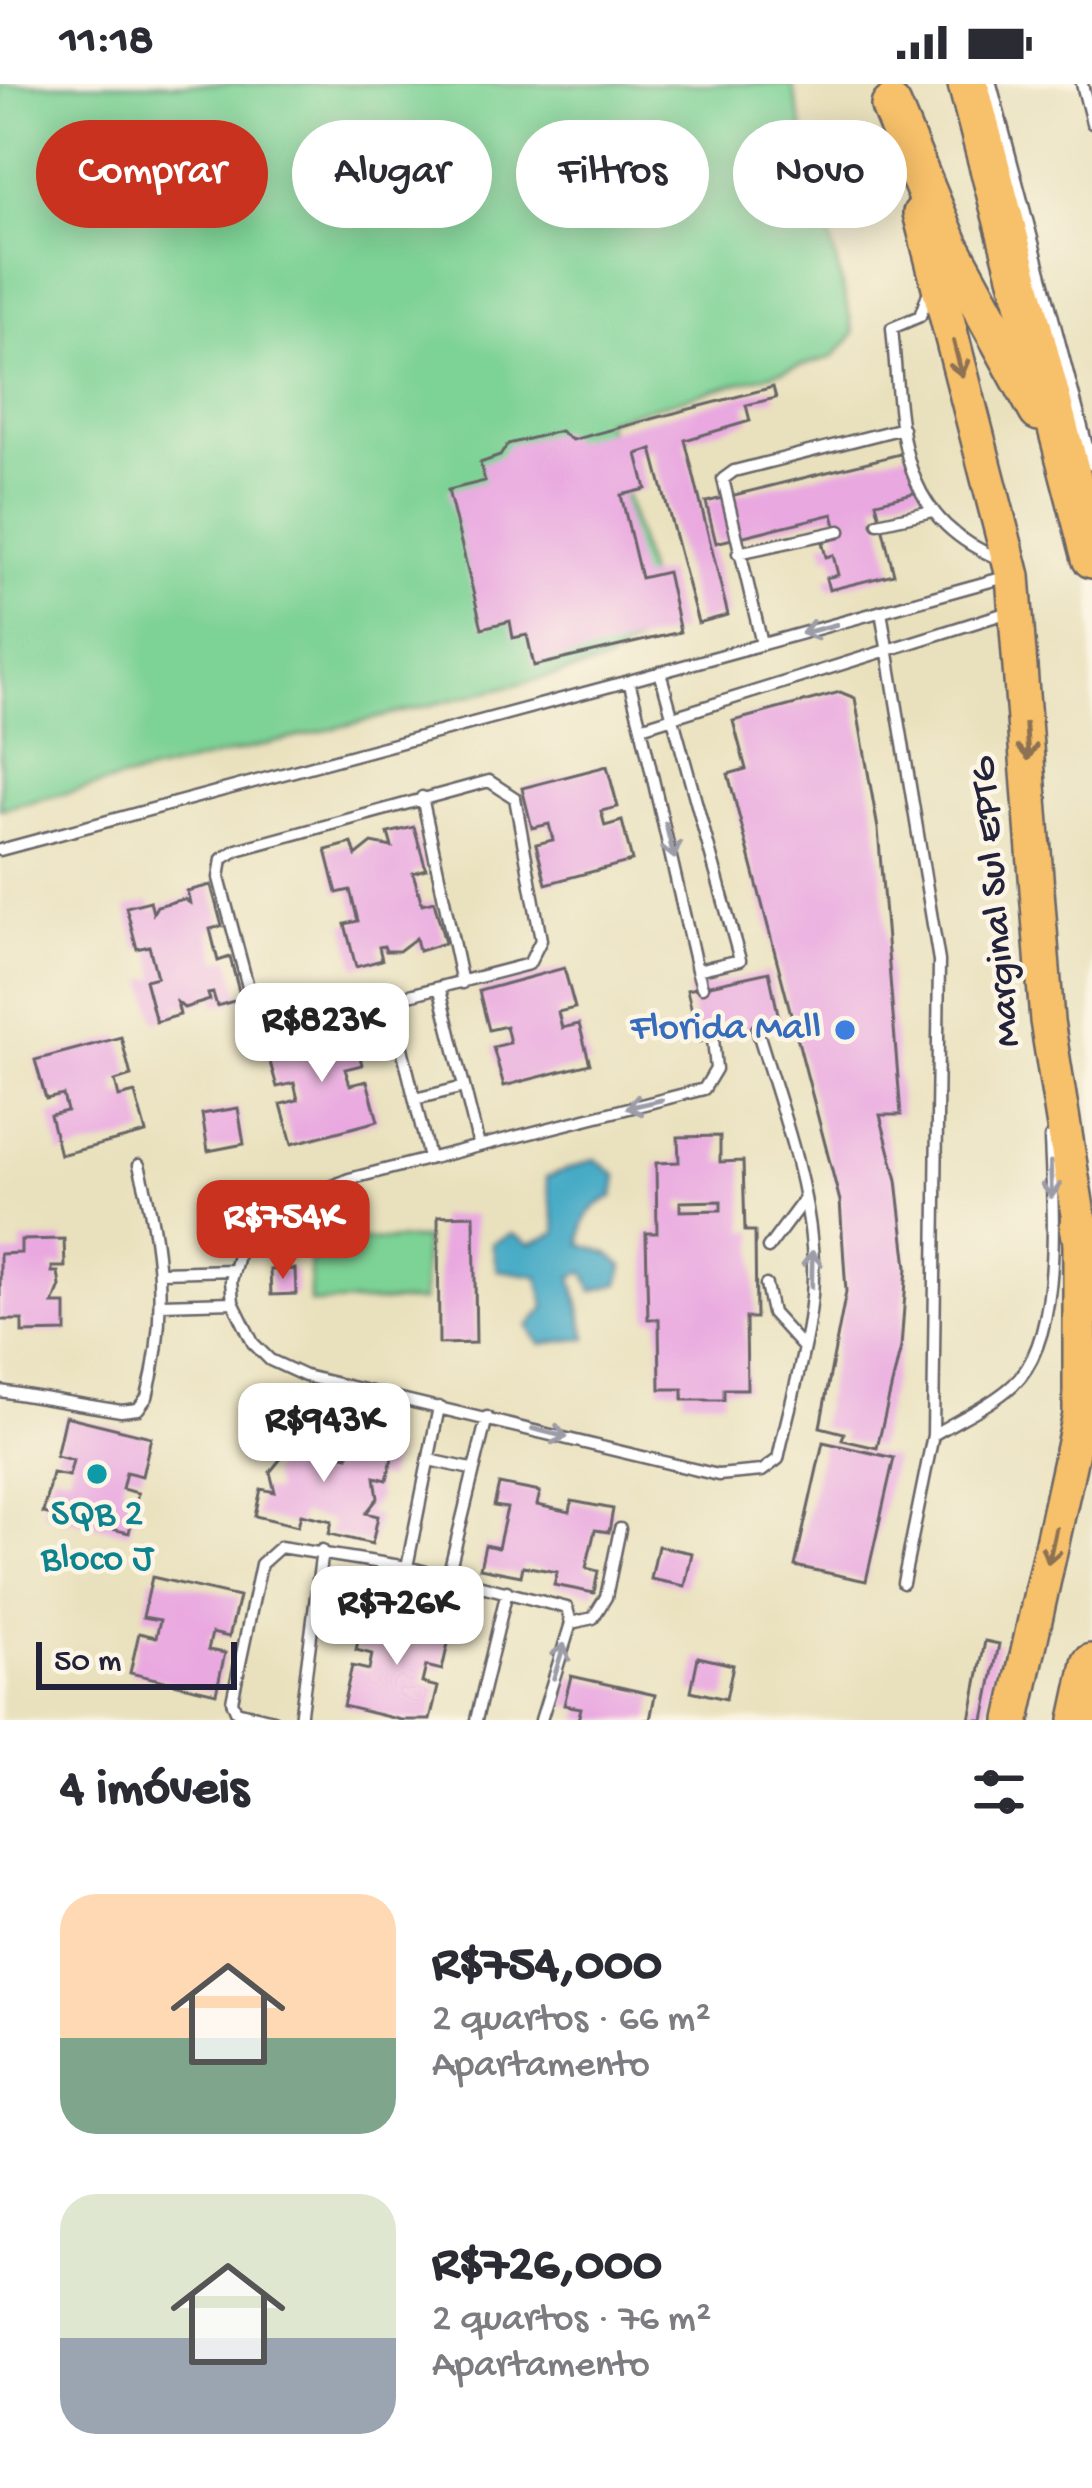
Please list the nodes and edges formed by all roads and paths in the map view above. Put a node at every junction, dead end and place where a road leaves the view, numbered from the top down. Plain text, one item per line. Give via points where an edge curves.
1 (968, 84) edge
2 (991, 84) edge
3 (1082, 84) edge
4 (888, 95) edge
5 (1092, 123) edge
6 (936, 270) junction
7 (902, 428) junction
8 (1081, 466) edge
9 (928, 512) junction
10 (878, 524) dead end
11 (840, 532) dead end
12 (738, 553) junction
13 (1092, 558) edge
14 (1013, 583) junction
15 (880, 611) junction
16 (762, 644) junction
17 (886, 651) junction
18 (660, 672) junction
19 (629, 682) junction
20 (672, 718) junction
21 (641, 727) junction
22 (422, 797) junction
23 (0, 850) edge
24 (740, 960) junction
25 (697, 970) junction
26 (745, 977) dead end
27 (462, 983) junction
28 (702, 987) dead end
29 (440, 989) junction
30 (391, 1003) junction
31 (1047, 1021) junction
32 (757, 1029) dead end
33 (713, 1039) dead end
34 (464, 1087) junction
35 (415, 1099) junction
36 (478, 1146) junction
37 (430, 1158) junction
38 (139, 1165) dead end
39 (803, 1201) junction
40 (1080, 1227) junction
41 (768, 1248) dead end
42 (233, 1270) junction
43 (160, 1272) junction
44 (1092, 1284) edge
45 (766, 1285) dead end
46 (233, 1302) junction
47 (161, 1304) junction
48 (802, 1346) junction
49 (0, 1391) edge
50 (440, 1407) junction
51 (487, 1417) junction
52 (933, 1435) junction
53 (430, 1460) junction
54 (471, 1469) junction
55 (620, 1529) dead end
56 (322, 1550) junction
57 (407, 1567) junction
58 (448, 1576) junction
59 (903, 1583) dead end
60 (507, 1591) junction
61 (571, 1623) junction
62 (1092, 1664) edge
63 (273, 1720) edge
64 (299, 1720) edge
65 (476, 1720) edge
66 (541, 1720) edge
67 (1013, 1720) edge
68 (1080, 1720) edge

1 - 8 highway
2 - 8 lane
3 - 5 lane
4 - 6 main road, Marginal Sul EPTG
4 - 8 highway via 949,246
6 - 7 lane via 920,316 892,328
6 -> 14 main road, Marginal Sul EPTG
7 - 9 lane
7 - 12 lane via 723,479
8 - 13 highway
9 - 10 lane
9 - 14 lane
11 - 12 lane
12 - 16 lane
14 - 15 lane
14 - 17 lane
14 -> 31 main road, Marginal Sul EPTG
15 -> 16 lane
15 - 17 lane
16 - 18 lane
17 - 20 lane
17 - 52 lane via 939,961
18 - 19 lane
18 - 20 lane
19 - 21 lane
19 - 23 lane
20 - 21 lane
20 - 24 lane
21 -> 25 lane
22 - 27 lane
22 - 27 lane via 489,782 515,798 539,952 530,964
22 - 30 lane via 237,850 222,859 219,878 256,1017 267,1027
24 - 25 lane
24 - 26 lane
25 - 28 lane
27 - 29 lane
29 - 30 lane
29 - 34 lane
30 - 35 lane
31 - 40 main road, Marginal Sul EPTG
31 -> 52 lane via 1053,1243 1040,1330 1015,1384
32 - 39 lane
33 -> 36 lane via 716,1069 704,1090
34 - 35 lane
34 - 36 lane
35 - 37 lane
36 - 37 lane
37 - 42 lane via 284,1205 254,1227
38 - 43 lane
39 - 41 lane
48 -> 39 lane via 812,1296
40 - 44 highway
40 -> 67 main road, Marginal Sul EPTG via 1080,1415
42 - 43 lane
42 - 46 lane
43 - 47 lane
45 - 48 lane via 772,1313
46 - 47 lane
46 - 50 lane via 270,1360 305,1376
47 - 49 lane via 154,1372 138,1409
51 -> 48 lane via 718,1475 762,1472 778,1459
50 - 51 lane
50 - 53 lane
51 - 54 lane
52 - 59 lane
53 - 54 lane
53 - 57 lane
54 - 58 lane
55 - 61 lane via 606,1597 593,1618
56 - 57 lane
56 - 63 lane via 280,1546 261,1564 232,1701 242,1714
56 - 64 lane
57 - 58 lane
58 - 60 lane
60 - 61 lane via 560,1604
60 - 65 lane
66 -> 61 lane
62 - 68 highway

